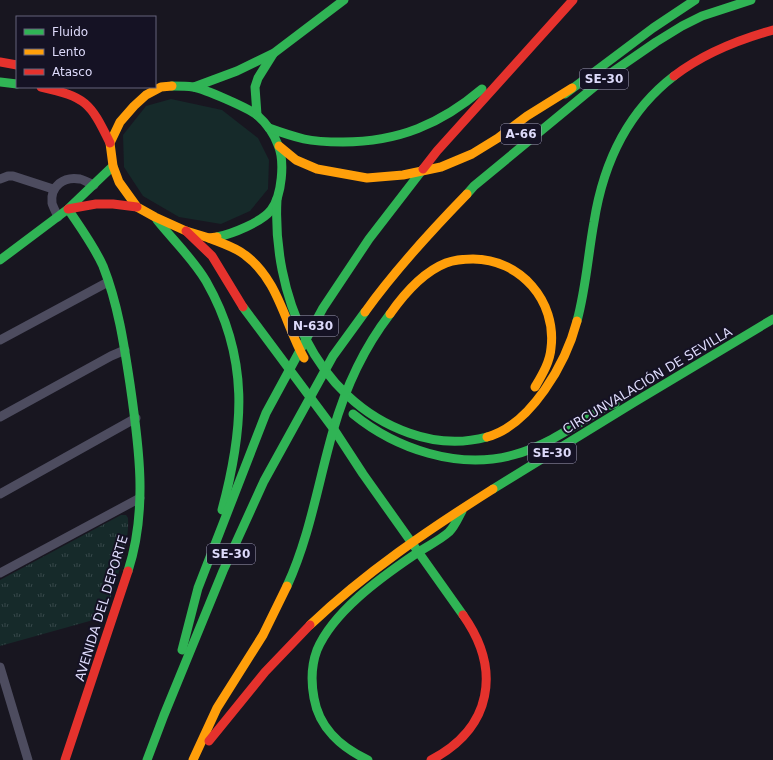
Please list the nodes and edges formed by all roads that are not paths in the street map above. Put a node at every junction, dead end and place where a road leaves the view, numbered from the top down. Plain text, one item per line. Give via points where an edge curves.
1 (344, 0) edge
2 (573, 0) edge
3 (695, 0) edge
4 (752, 0) edge
5 (773, 30) edge
6 (274, 53) junction
7 (0, 62) edge
8 (16, 65) edge
9 (0, 82) edge
10 (16, 84) edge
11 (158, 87) edge
12 (194, 87) junction
13 (45, 88) edge
14 (572, 88) junction
15 (256, 115) junction
16 (530, 126) dead end
17 (269, 128) junction
18 (515, 140) dead end
19 (110, 143) junction
20 (279, 146) junction
21 (113, 166) junction
22 (0, 179) edge
23 (94, 185) junction
24 (474, 186) junction
25 (53, 189) junction
26 (277, 199) junction
27 (137, 207) junction
28 (68, 209) junction
29 (58, 217) junction
30 (155, 217) junction
31 (186, 231) junction
32 (209, 238) junction
33 (0, 260) edge
34 (108, 282) junction
35 (773, 319) edge
36 (0, 340) edge
37 (125, 350) junction
38 (324, 386) dead end
39 (529, 394) dead end
40 (336, 398) dead end
41 (641, 398) junction
42 (0, 417) edge
43 (136, 418) junction
44 (505, 418) dead end
45 (469, 440) junction
46 (0, 494) edge
47 (140, 498) junction
48 (463, 509) junction
49 (0, 573) edge
50 (198, 588) junction
51 (0, 667) edge
52 (164, 715) junction
53 (28, 760) edge
54 (65, 760) edge
55 (147, 760) edge
56 (194, 760) edge
57 (368, 760) edge
58 (431, 760) edge

1 - 6 main road
2 - 17 main road via 467,102 447,116 418,130 381,140 345,142 305,139
2 - 50 main road, N-630 via 437,151 369,239 323,308 266,414
3 - 14 main road, A-66
4 - 24 main road, SE-30 via 702,16 640,52
5 - 45 main road via 744,38 689,64 662,85 638,112 620,139 603,177 595,211 580,312 558,368 538,398 514,424 483,440
6 - 12 main road via 237,71
6 - 15 main road via 255,87
7 - 8 main road
9 - 10 main road
11 - 12 main road
11 - 19 main road via 134,106 120,122
12 - 15 main road
13 - 19 main road via 80,99 99,120
14 - 16 main road, A-66
14 - 20 main road via 484,147 441,166 403,175 367,178 317,169 296,160
15 - 17 main road
17 - 20 main road
18 - 24 main road, A-66
19 - 21 main road
20 - 26 main road via 282,165
21 - 23 main road
21 - 27 main road via 119,182
22 - 25 street via 13,176
23 - 25 street via 81,179 70,178
23 - 28 main road
24 - 52 main road, SE-30 via 378,292 333,356 258,496 223,571
25 - 29 street via 52,204
26 - 32 main road via 271,210 260,219 227,235
26 - 45 main road via 276,234 286,288 302,329 318,360 342,390 381,421 402,431 428,438
27 - 28 main road via 96,204
27 - 30 main road
28 - 29 main road
28 - 34 main road, AVENIDA DEL DEPORTE via 98,257
29 - 33 main road
30 - 31 main road
30 - 50 main road via 195,266 214,297 231,337 239,373 240,416 233,464
31 - 32 main road
31 - 58 main road via 212,256 240,303 316,405 474,634 483,655 486,676 482,707 462,739
32 - 38 main road via 245,254 265,273 301,355
34 - 36 street
34 - 37 main road, AVENIDA DEL DEPORTE
35 - 41 main road, CIRCUNVALACIÓN DE SEVILLA / SE-30
37 - 42 street
37 - 43 main road, AVENIDA DEL DEPORTE
39 - 56 main road via 542,376 551,351 552,336 547,310 526,278 495,262 484,259 460,259 439,266 411,289 376,332 356,367 338,412 309,527 295,568 271,621 221,701
40 - 41 main road via 380,434 436,454 469,459 514,455 557,436 607,406
41 - 48 main road, CIRCUNVALACIÓN DE SEVILLA / SE-30
43 - 46 street
43 - 47 main road, AVENIDA DEL DEPORTE
44 - 45 main road
47 - 49 street
47 - 54 main road, AVENIDA DEL DEPORTE via 137,540 132,559
48 - 56 main road, CIRCUNVALACIÓN DE SEVILLA / SE-30 via 421,535 373,570 314,621 238,703
48 - 57 main road via 449,531 409,558 340,614 330,625 314,658 313,695 320,716 340,744
50 - 52 main road, N-630
51 - 53 street
52 - 55 main road, SE-30

